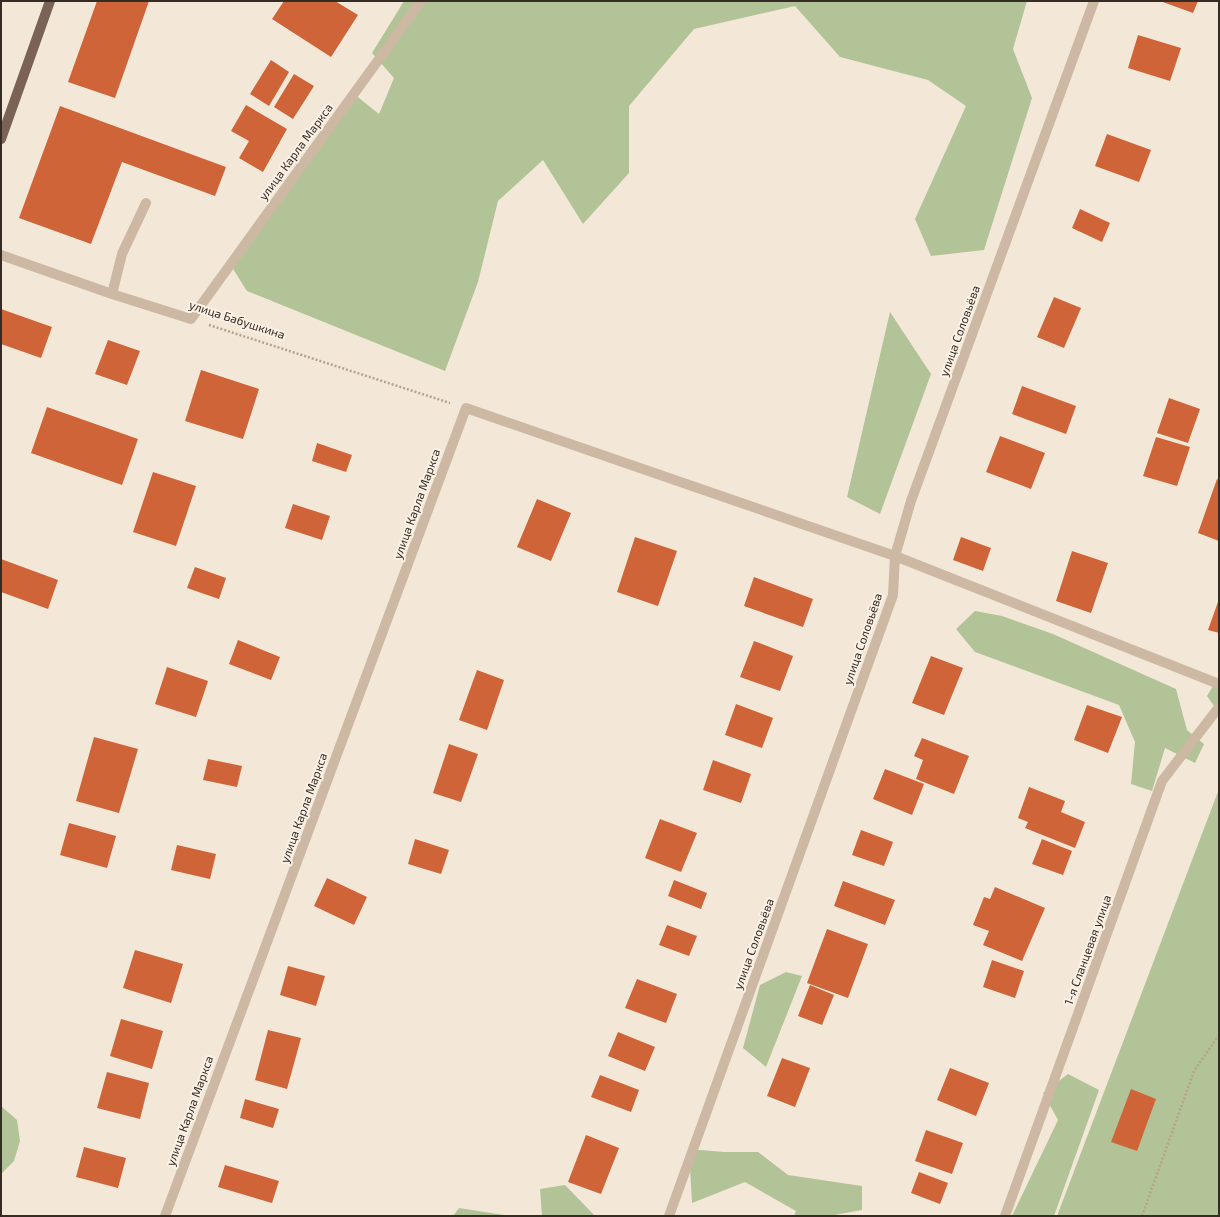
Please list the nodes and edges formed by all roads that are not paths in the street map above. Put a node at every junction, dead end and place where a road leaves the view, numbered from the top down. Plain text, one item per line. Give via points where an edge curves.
1 (50, 1) edge
2 (421, 1) edge
3 (1094, 1) edge
4 (1, 139) edge
5 (146, 203) dead end
6 (1, 256) edge
7 (112, 294) junction
8 (191, 319) joint
9 (895, 556) junction
10 (1219, 684) edge
11 (1219, 707) edge
12 (165, 1216) edge
13 (669, 1216) edge
14 (1005, 1216) edge

1 - 4 main road
2 - 8 street, улица Карла Маркса
3 - 9 street, улица Соловьёва via 911,501
5 - 7 street via 122,254
6 - 7 street, улица Бабушкина
7 - 8 street, улица Бабушкина
9 - 10 street
9 - 12 street, улица Карла Маркса via 466,408
9 - 13 street, улица Соловьёва via 893,595
11 - 14 street, 1-я Сланцевая улица via 1162,781

